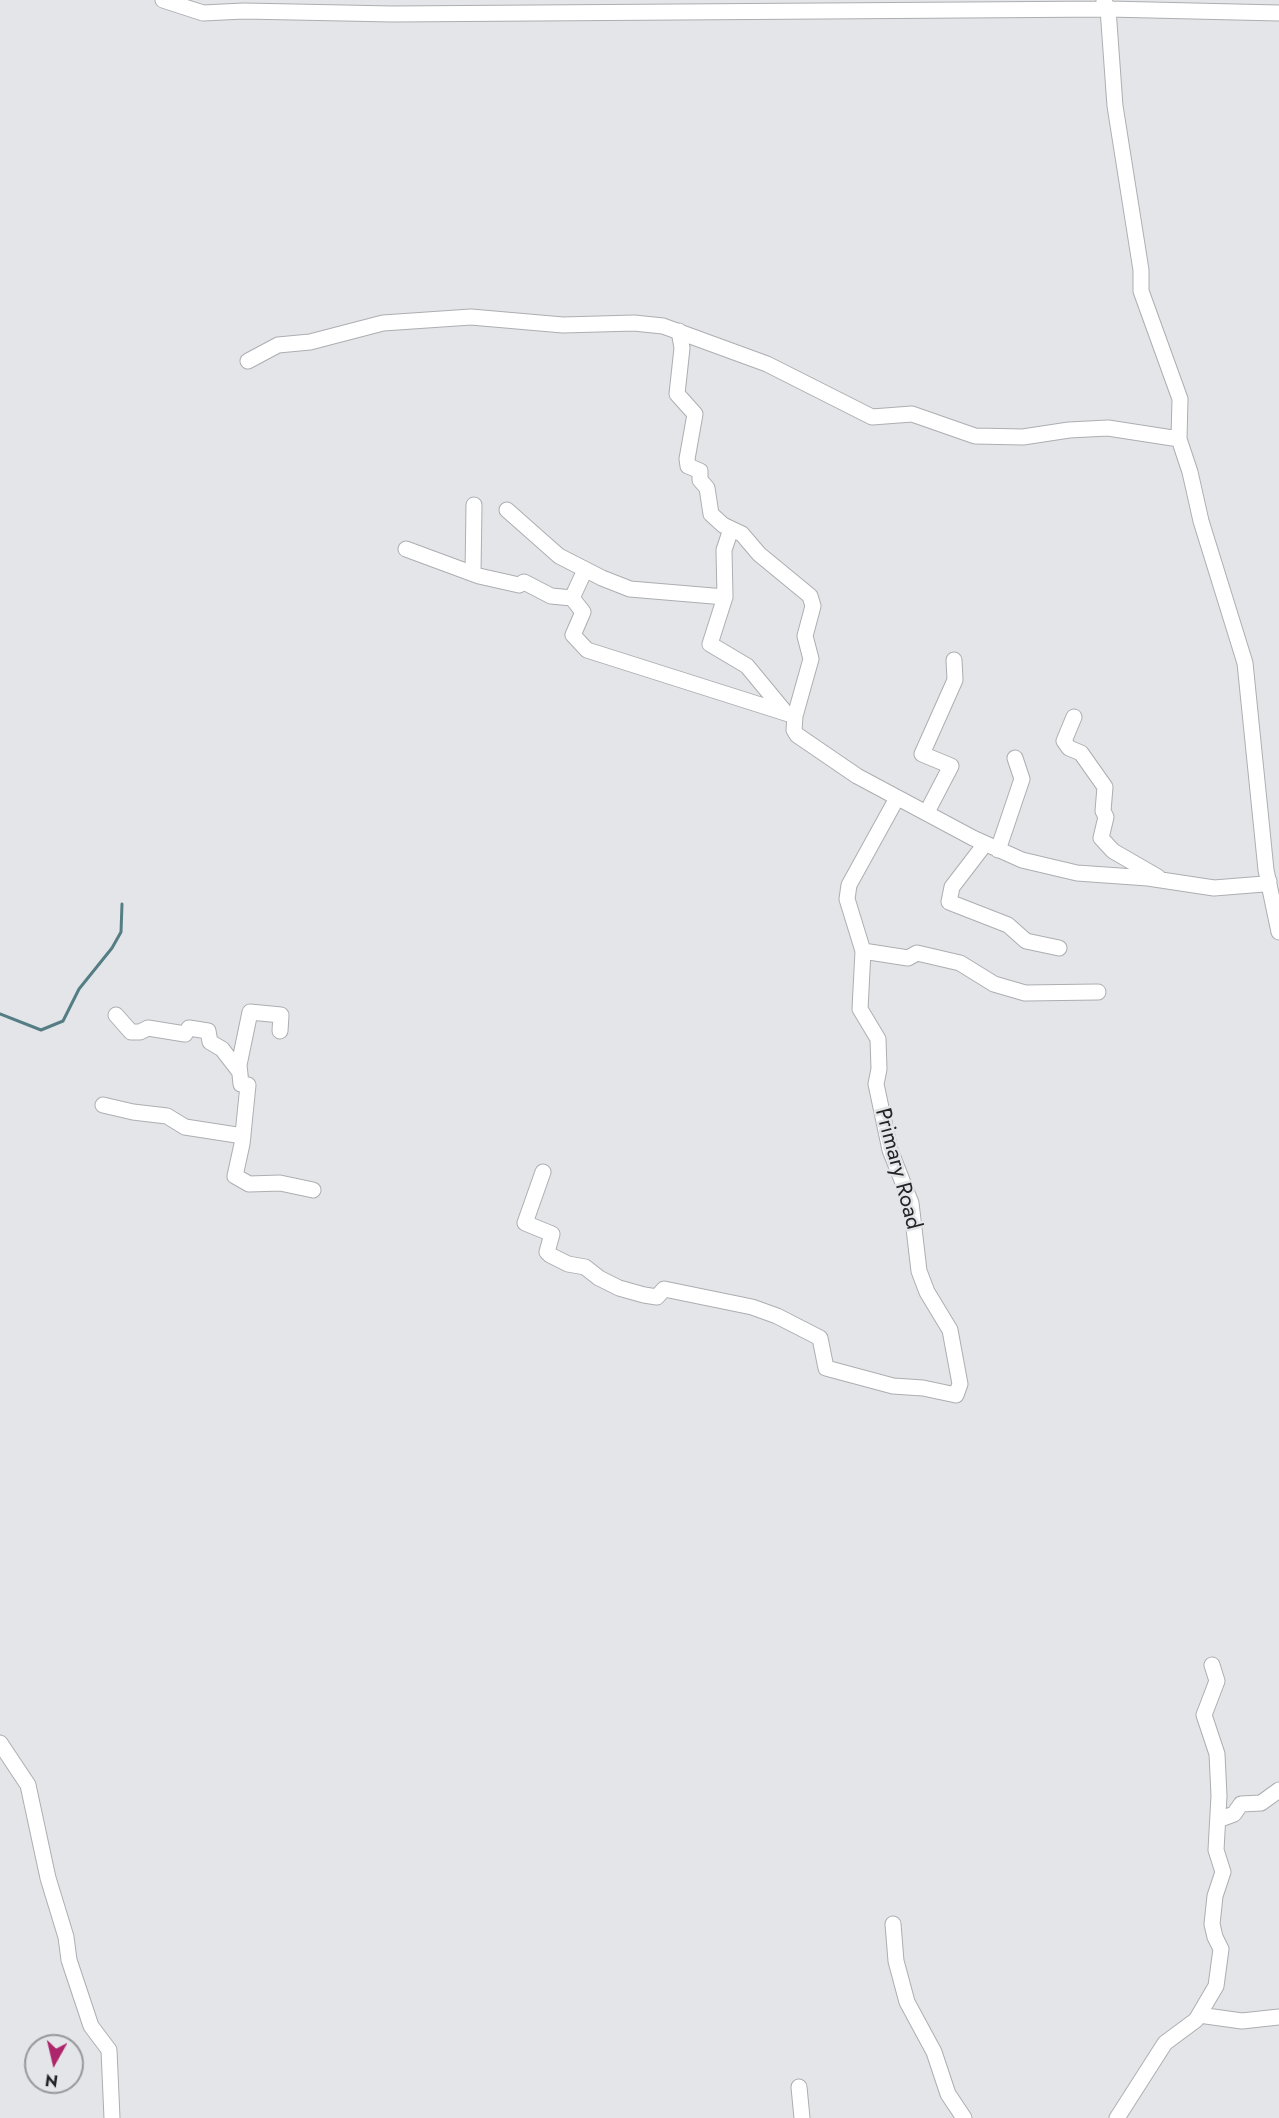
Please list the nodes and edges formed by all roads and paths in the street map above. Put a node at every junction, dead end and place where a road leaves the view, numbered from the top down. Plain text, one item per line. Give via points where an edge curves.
1 (163, 0) edge
2 (1106, 5) edge
3 (1279, 13) edge
4 (679, 331) junction
5 (248, 361) dead end
6 (1179, 439) junction
7 (474, 505) dead end
8 (507, 510) dead end
9 (731, 529) junction
10 (406, 549) dead end
11 (585, 570) junction
12 (473, 573) junction
13 (725, 597) junction
14 (572, 598) junction
15 (954, 660) dead end
16 (791, 715) junction
17 (1074, 717) dead end
18 (1015, 758) dead end
19 (897, 798) junction
20 (927, 812) junction
21 (991, 847) junction
22 (1166, 881) junction
23 (1269, 881) junction
24 (1279, 932) edge
25 (1059, 948) dead end
26 (863, 951) junction
27 (1098, 992) dead end
28 (116, 1015) dead end
29 (280, 1031) dead end
30 (239, 1071) junction
31 (103, 1105) dead end
32 (243, 1136) junction
33 (543, 1172) dead end
34 (313, 1190) dead end
35 (1212, 1665) dead end
36 (1, 1747) edge
37 (1279, 1790) edge
38 (1218, 1820) junction
39 (892, 1924) dead end
40 (1199, 2015) junction
41 (1279, 2017) edge
42 (799, 2087) dead end
43 (112, 2118) edge
44 (802, 2118) edge
45 (964, 2118) edge
46 (1117, 2118) edge

1 - 2 street via 203,13
2 - 3 street
2 - 6 street via 1115,106 1135,225 1141,291 1180,399
4 - 5 street via 634,323 563,325 471,317 382,323 310,342 278,345
4 - 6 street via 767,364 872,417 912,414 975,436 1023,437 1108,428
4 - 9 street via 682,348 676,393 695,414 688,466 700,471 711,514
6 - 23 street via 1245,663
7 - 12 street
8 - 11 street via 559,556
9 - 13 street via 724,550
9 - 16 street via 742,534 759,554 810,596 813,606 806,636 811,659
10 - 12 street
11 - 13 street via 630,589
11 - 14 street
12 - 14 street via 519,585 524,582 551,596
13 - 16 street via 710,644 747,666
14 - 16 street via 584,612 573,635 587,650
15 - 20 street via 955,680 922,754 951,766
16 - 19 street via 797,735
17 - 22 street via 1064,741 1081,753 1105,787 1106,817 1101,838 1113,851
18 - 21 street via 1022,779
19 - 20 street
19 - 26 street via 849,885 847,899
20 - 21 street
21 - 22 street via 1022,860 1077,873
21 - 25 street via 952,887 949,902 1008,925 1026,941
22 - 23 street via 1214,888
23 - 24 street
26 - 27 street via 908,957 916,953 960,963 994,984 1025,993
26 - 33 street, Primary Road via 860,1009 878,1039 876,1084 890,1150 911,1203 919,1271 950,1330 960,1383 956,1395 893,1386 826,1368 820,1338 752,1307 664,1289 657,1297 644,1295 619,1288 585,1267 550,1255 547,1252 552,1234 525,1223
28 - 30 street via 131,1032 148,1028 185,1034 189,1028 208,1031 210,1042 222,1049
29 - 30 street via 281,1015 250,1012
30 - 32 street via 240,1084 248,1085
31 - 32 street via 167,1116 185,1127
32 - 34 street via 235,1176 249,1184 280,1183
35 - 38 street via 1216,1682 1204,1715 1217,1754
36 - 43 street via 27,1785 69,1960 91,2026 109,2050
37 - 38 street via 1261,1803 1241,1804 1234,1814
38 - 40 street via 1216,1850 1223,1872 1212,1924 1221,1949 1220,1962 1216,1986
39 - 45 street via 896,1961 907,2002 934,2052 948,2094
40 - 41 street via 1242,2021
40 - 46 street via 1165,2043
42 - 44 street

